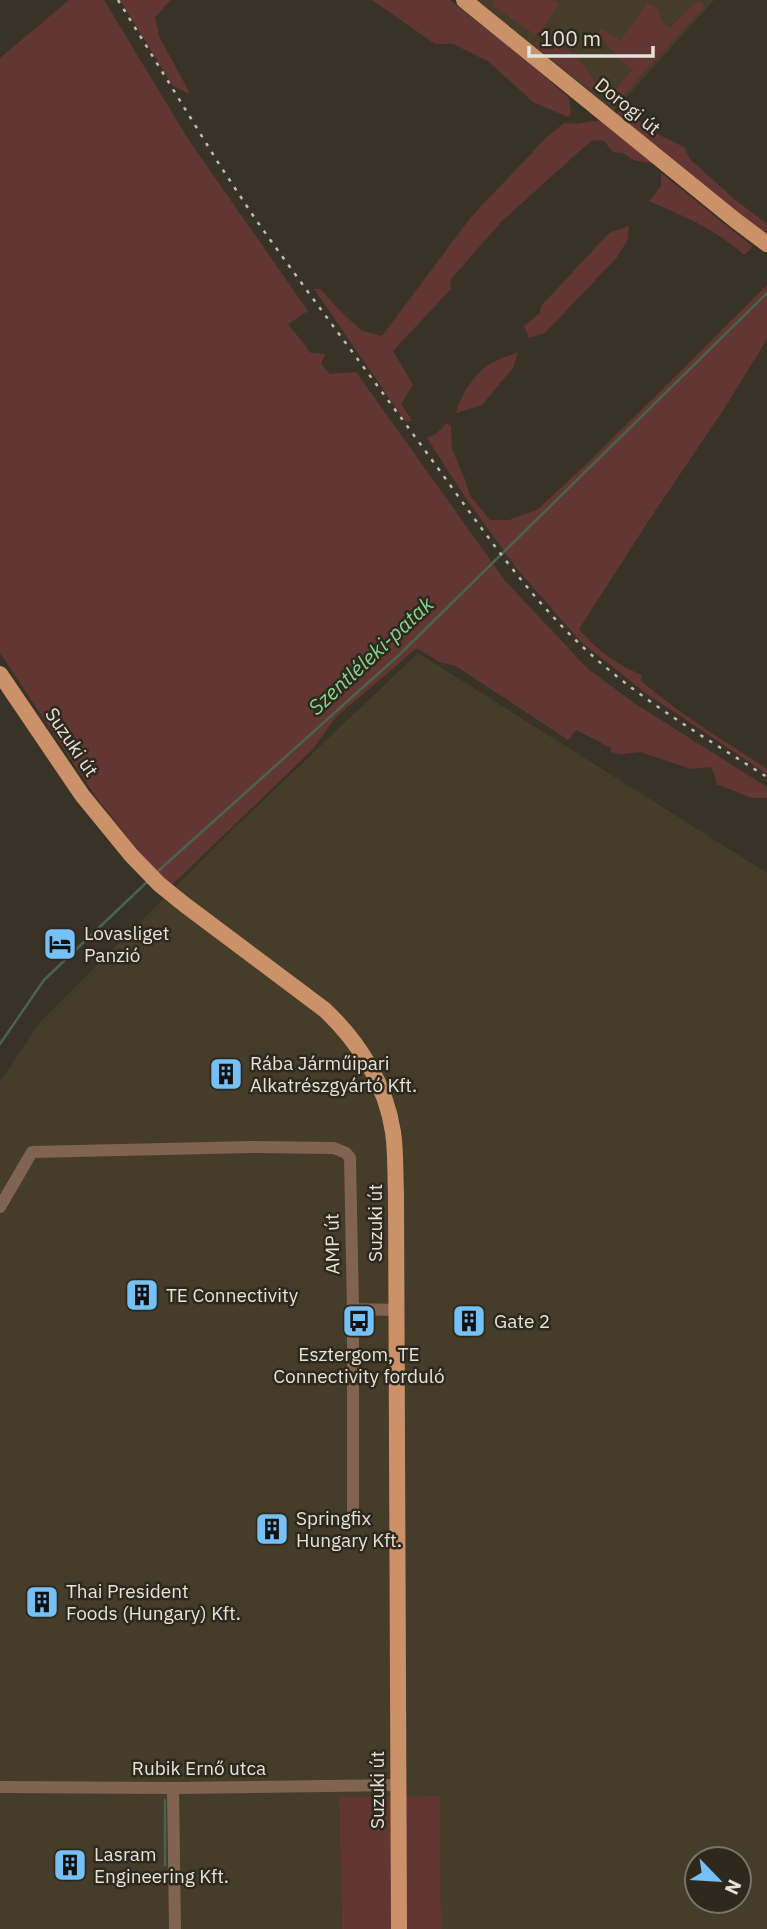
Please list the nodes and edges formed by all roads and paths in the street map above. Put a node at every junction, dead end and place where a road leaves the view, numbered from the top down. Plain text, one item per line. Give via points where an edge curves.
1 (464, 0) edge
2 (767, 244) edge
3 (0, 674) edge
4 (0, 1207) edge
5 (353, 1309) junction
6 (396, 1310) junction
7 (353, 1517) dead end
8 (398, 1785) junction
9 (0, 1787) edge
10 (173, 1788) junction
11 (175, 1929) edge
12 (399, 1929) edge

1 - 2 main road, Dorogi út
3 - 6 main road, Suzuki út via 82,795 159,884 324,1010 347,1032 370,1068 386,1101 394,1135
4 - 5 street, AMP út via 33,1152 334,1148 350,1158
5 - 6 street
5 - 7 street, AMP út
6 - 8 main road, Suzuki út
8 - 10 street, Rubik Ernő utca
8 - 12 main road, Suzuki út
9 - 10 street, Rubik Ernő utca
10 - 11 street

